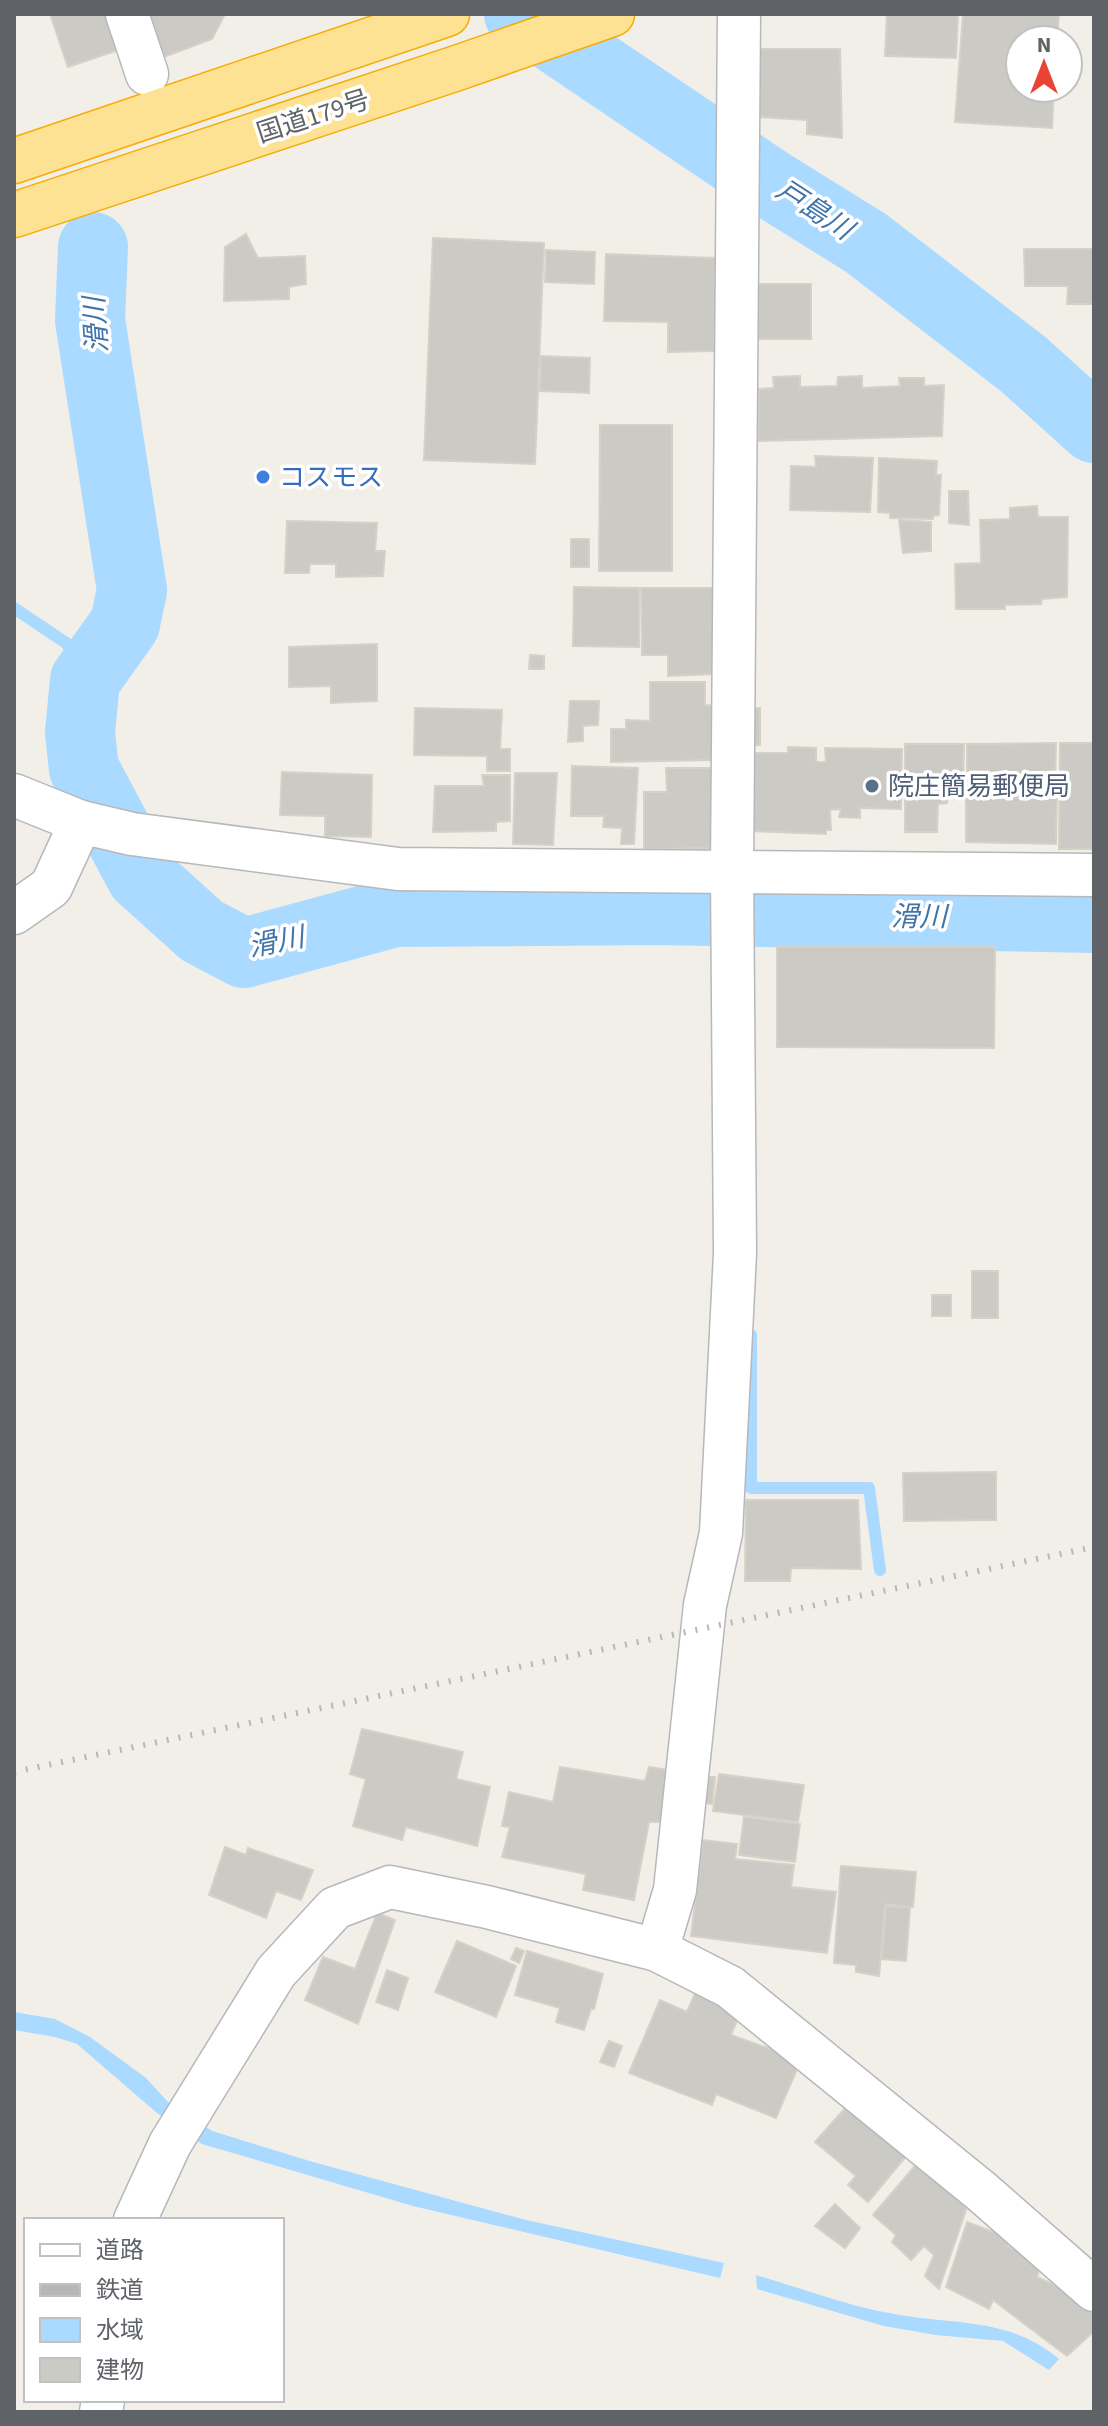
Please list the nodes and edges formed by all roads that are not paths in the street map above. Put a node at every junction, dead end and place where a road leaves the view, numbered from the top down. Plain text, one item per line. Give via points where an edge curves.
1 (127, 14) edge
2 (447, 14) edge
3 (739, 14) edge
4 (603, 17) edge
5 (147, 74) dead end
6 (14, 161) edge
7 (14, 215) edge
8 (14, 795) edge
9 (81, 822) junction
10 (732, 871) junction
11 (1094, 875) edge
12 (14, 913) edge
13 (657, 1950) junction
14 (136, 2218) edge
15 (1094, 2290) edge

1 - 5 street
2 - 6 highway, 国道179号
3 - 10 street
4 - 7 highway, 国道179号
8 - 9 street
9 - 10 street via 132,834 398,869
9 - 12 street via 51,887
10 - 11 street
10 - 13 street via 735,1253 721,1533 705,1605 675,1890
13 - 14 street via 390,1887 335,1908 276,1972 170,2144
13 - 15 street via 730,1987

